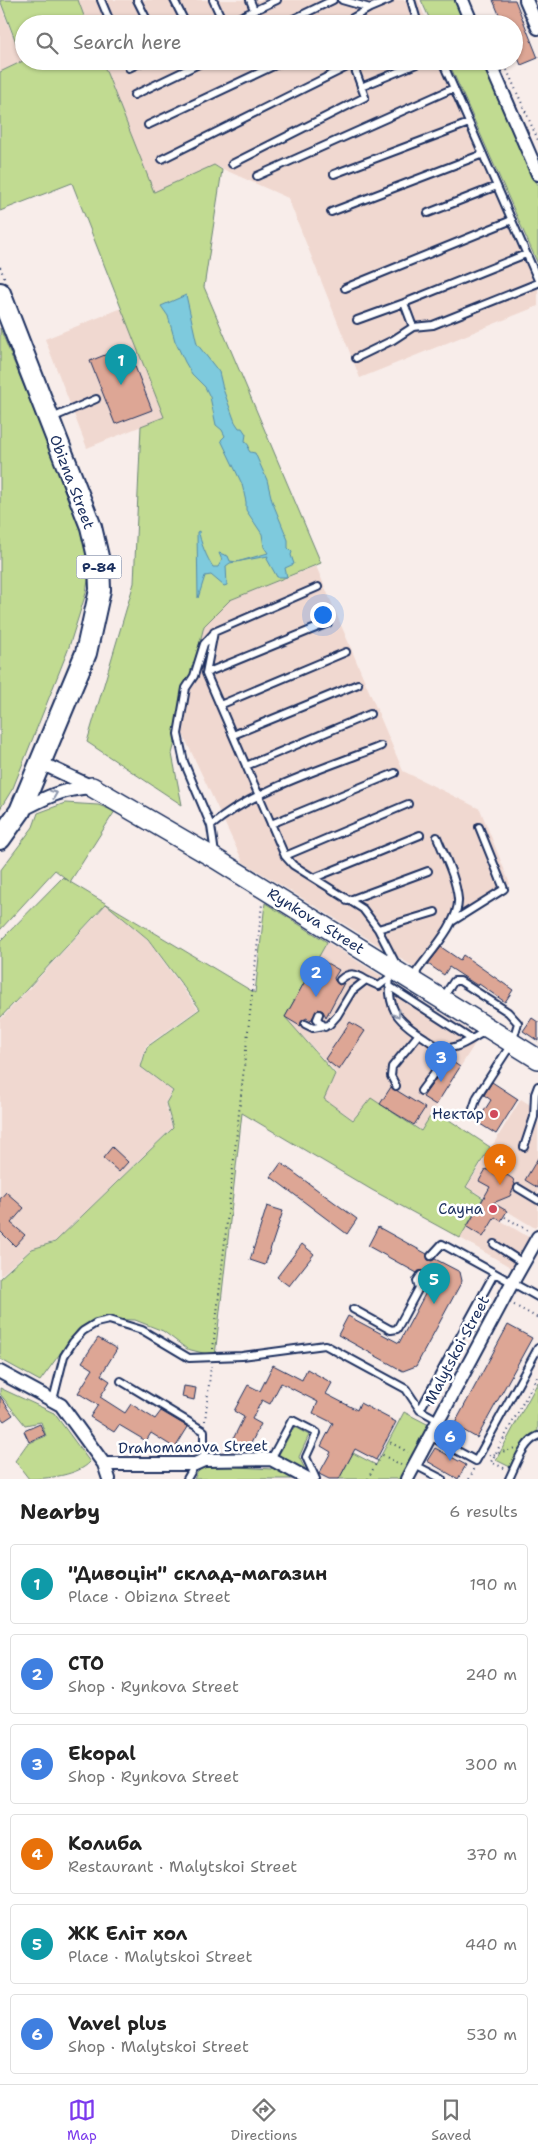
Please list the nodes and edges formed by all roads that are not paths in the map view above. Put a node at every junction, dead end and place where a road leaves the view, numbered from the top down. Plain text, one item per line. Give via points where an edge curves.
1 (101, 0) edge
2 (138, 0) edge
3 (174, 0) edge
4 (213, 0) edge
5 (250, 0) edge
6 (277, 0) edge
7 (333, 0) edge
8 (342, 0) edge
9 (389, 0) edge
10 (411, 0) edge
11 (462, 0) edge
12 (526, 0) edge
13 (370, 8) junction
14 (254, 10) junction
15 (107, 15) edge
16 (145, 15) edge
17 (182, 15) edge
18 (220, 15) edge
19 (244, 15) edge
20 (302, 15) edge
21 (358, 15) edge
22 (415, 15) edge
23 (468, 15) edge
24 (538, 28) edge
25 (186, 70) edge
26 (265, 70) edge
27 (337, 70) edge
28 (356, 70) edge
29 (402, 70) edge
30 (446, 70) edge
31 (493, 70) edge
32 (362, 87) junction
33 (454, 88) junction
34 (134, 95) dead end
35 (469, 123) junction
36 (148, 125) dead end
37 (482, 154) junction
38 (162, 159) dead end
39 (232, 164) dead end
40 (334, 174) dead end
41 (538, 174) edge
42 (257, 176) dead end
43 (497, 186) junction
44 (331, 212) dead end
45 (428, 213) dead end
46 (512, 220) junction
47 (526, 254) junction
48 (538, 282) edge
49 (344, 288) dead end
50 (0, 292) edge
51 (404, 303) junction
52 (357, 320) dead end
53 (413, 327) junction
54 (356, 358) dead end
55 (96, 399) dead end
56 (49, 419) junction
57 (318, 587) dead end
58 (328, 623) dead end
59 (214, 632) junction
60 (346, 652) dead end
61 (206, 673) junction
62 (358, 684) dead end
63 (220, 705) junction
64 (370, 714) dead end
65 (233, 735) junction
66 (380, 746) dead end
67 (41, 762) junction
68 (246, 766) junction
69 (395, 773) dead end
70 (92, 787) junction
71 (258, 795) junction
72 (408, 804) dead end
73 (20, 811) junction
74 (270, 824) junction
75 (212, 826) junction
76 (479, 827) dead end
77 (420, 835) dead end
78 (437, 837) dead end
79 (0, 839) edge
80 (285, 856) junction
81 (216, 859) junction
82 (428, 871) dead end
83 (314, 878) junction
84 (347, 900) junction
85 (435, 912) dead end
86 (453, 921) junction
87 (378, 928) junction
88 (397, 977) junction
89 (340, 980) dead end
90 (366, 980) junction
91 (442, 1000) junction
92 (319, 1014) dead end
93 (305, 1024) dead end
94 (325, 1026) junction
95 (489, 1029) junction
96 (419, 1034) junction
97 (471, 1039) junction
98 (512, 1044) junction
99 (441, 1048) junction
100 (451, 1048) junction
101 (538, 1059) edge
102 (441, 1060) junction
103 (396, 1086) dead end
104 (538, 1086) edge
105 (421, 1091) dead end
106 (471, 1115) dead end
107 (524, 1147) dead end
108 (518, 1188) dead end
109 (538, 1200) edge
110 (534, 1234) edge
111 (494, 1244) dead end
112 (431, 1256) dead end
113 (523, 1263) junction
114 (494, 1274) junction
115 (421, 1275) dead end
116 (512, 1283) junction
117 (538, 1297) edge
118 (353, 1309) dead end
119 (538, 1348) edge
120 (0, 1372) edge
121 (121, 1382) dead end
122 (53, 1400) junction
123 (420, 1410) junction
124 (438, 1420) junction
125 (430, 1436) junction
126 (538, 1436) edge
127 (271, 1459) junction
128 (200, 1462) junction
129 (104, 1464) junction
130 (413, 1468) edge
131 (510, 1476) edge
132 (109, 1479) edge
133 (187, 1479) edge
134 (308, 1479) edge
135 (316, 1479) edge
136 (442, 1479) edge

1 - 15 lane
2 - 16 lane
3 - 17 lane
4 - 18 lane
5 - 14 lane
6 - 14 lane
7 - 20 lane
8 - 13 lane
9 - 13 lane
10 - 22 lane
11 - 23 street
12 - 24 street
13 - 21 lane
14 - 19 lane
25 - 34 lane
26 - 36 lane
27 - 38 lane
28 - 32 lane
29 - 32 lane
30 - 33 lane
31 - 41 street
32 - 39 lane via 365,97
33 - 35 lane
33 - 42 lane
35 - 37 lane
35 - 40 lane
37 - 43 lane
37 - 44 lane
43 - 45 lane
43 - 46 lane
46 - 47 lane
46 - 49 lane
47 - 48 lane
47 - 51 lane
48 - 53 lane via 433,325
50 - 56 main road, Obizna Street / Р-84
51 - 52 lane
51 - 53 lane
53 - 54 lane
55 - 56 lane
56 - 67 main road, Obizna Street / Р-84 via 90,527 99,561 100,590 86,653
57 - 59 lane
58 - 61 lane
59 - 61 lane
59 - 75 lane via 204,644 194,676 186,688 178,734 184,762
60 - 63 lane
61 - 63 lane
62 - 65 lane
63 - 65 lane
64 - 68 lane
65 - 68 lane
66 - 71 lane
67 - 70 street, Rynkova Street
67 - 73 main road, Obizna Street / Р-84
68 - 71 lane
69 - 74 lane
73 -> 70 street via 57,792
70 - 81 main road, Rynkova Street
71 - 74 lane
71 - 75 lane via 228,812
72 - 80 lane
73 - 79 main road, Obizna Street / Р-84
74 - 80 lane
75 - 81 lane
76 - 86 lane via 504,889
77 - 83 lane
78 - 86 lane via 457,892
80 - 83 lane
81 - 88 main road, Rynkova Street
82 - 84 lane
83 - 84 lane
84 - 87 lane via 363,908
85 - 87 lane
86 - 88 lane via 416,971
87 - 88 lane
88 - 90 lane via 379,986
88 - 91 main road, Rynkova Street
88 -> 96 lane via 392,1008 400,1021
88 - 97 lane
89 - 90 lane via 346,974 355,974
90 - 94 lane via 352,991 337,1016
91 - 95 main road, Rynkova Street
91 - 98 lane via 454,981 460,981 508,1012 518,1023
92 - 94 lane via 317,1019
93 - 94 lane via 313,1028
95 - 97 lane
95 - 98 main road, Rynkova Street
96 - 99 lane
96 - 103 lane via 392,1068 391,1076
97 - 100 lane
98 - 101 main road, Rynkova Street
98 - 106 lane via 478,1097
99 - 100 lane
99 - 102 lane
100 - 102 lane
102 - 105 lane
104 - 107 lane via 534,1117
108 - 109 lane
110 - 113 street, Malytskoi Street
111 - 113 lane
112 - 114 lane via 442,1244
113 - 116 street, Malytskoi Street
114 - 116 lane
114 - 123 lane
115 - 118 lane via 419,1288 397,1329 391,1330
116 - 117 lane
116 - 124 street, Malytskoi Street
119 - 125 lane via 476,1461
120 - 122 street
121 - 128 lane via 204,1431
122 - 123 lane via 68,1349 83,1331 109,1320 155,1337 189,1358 242,1356 325,1345 406,1388
122 - 129 street via 61,1404
123 - 124 lane
124 - 125 street, Malytskoi Street
125 - 130 street, Malytskoi Street
126 - 131 lane via 527,1445
127 - 128 street, Drahomanova Street
127 - 134 street, Drahomanova Street
127 - 135 lane via 292,1420 318,1433 306,1457
128 - 129 street, Drahomanova Street
128 - 133 lane
129 - 132 street
130 - 136 lane

